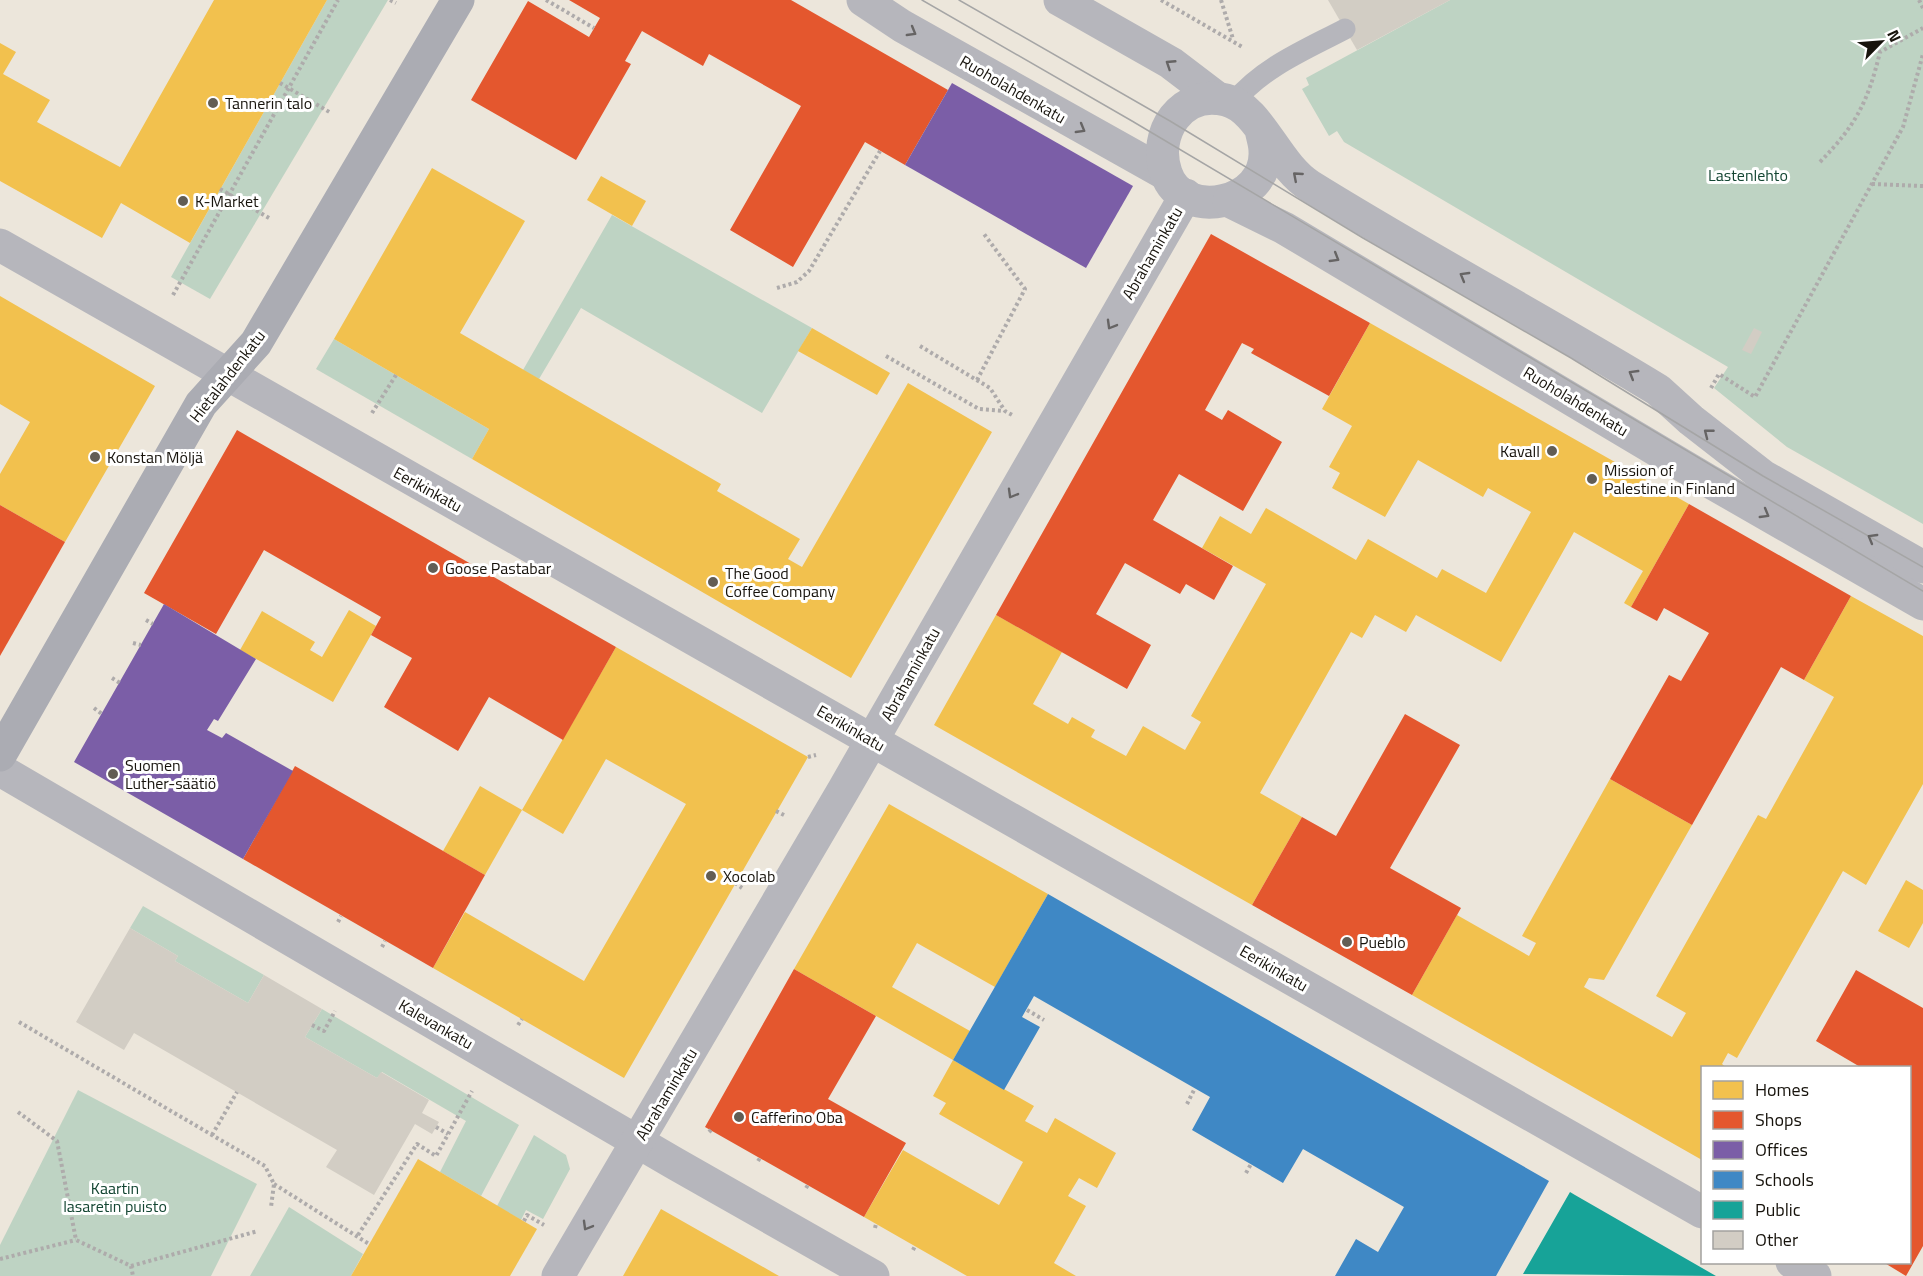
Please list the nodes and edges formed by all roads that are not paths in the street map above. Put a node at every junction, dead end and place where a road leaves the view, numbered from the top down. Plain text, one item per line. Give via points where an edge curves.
1 (458, 0) edge
2 (863, 0) edge
3 (1060, 0) edge
4 (1345, 29) dead end
5 (1225, 100) junction
6 (1261, 129) junction
7 (1176, 184) junction
8 (1228, 201) junction
9 (0, 245) edge
10 (227, 375) junction
11 (1923, 567) edge
12 (1923, 604) edge
13 (872, 740) junction
14 (0, 754) edge
15 (0, 770) edge
16 (637, 1142) junction
17 (1701, 1211) edge
18 (1794, 1264) edge
19 (558, 1276) edge
20 (873, 1276) edge
21 (1815, 1276) edge

1 - 10 main road, Hietalahdenkatu via 264,328
2 -> 7 street, Ruoholahdenkatu
5 -> 3 street via 1171,63
4 - 5 lane via 1267,71
5 - 6 street via 1249,112
5 - 7 street via 1189,104 1170,121 1161,145
6 - 8 street via 1266,153 1259,176 1248,190
11 -> 6 street via 1763,476 1658,390 1301,181
7 - 8 street via 1207,203
7 -> 13 street, Abrahaminkatu via 1046,434
8 -> 12 street, Ruoholahdenkatu via 1284,228
9 - 10 street, Eerikinkatu
10 - 13 street, Eerikinkatu
10 - 14 main road, Hietalahdenkatu via 201,404
13 - 16 street, Abrahaminkatu
13 - 17 street, Eerikinkatu
15 - 16 street, Kalevankatu
16 -> 19 street, Abrahaminkatu
16 - 20 street, Kalevankatu
18 - 21 street

